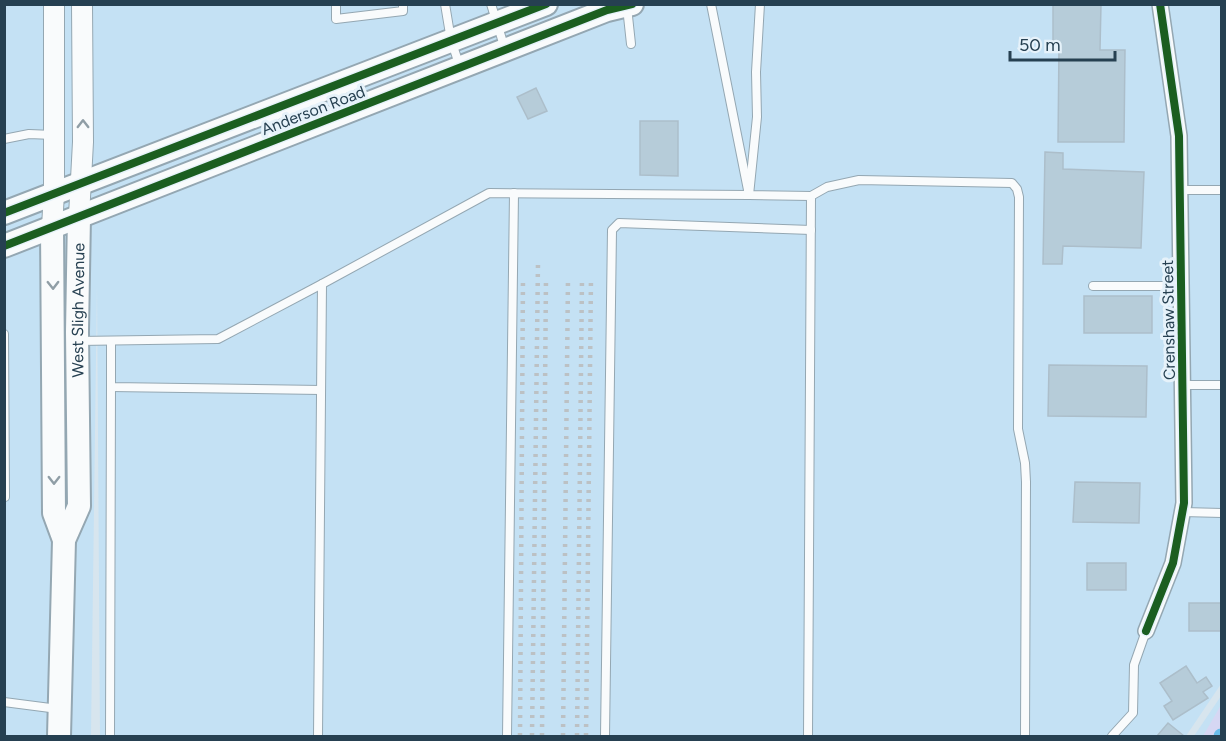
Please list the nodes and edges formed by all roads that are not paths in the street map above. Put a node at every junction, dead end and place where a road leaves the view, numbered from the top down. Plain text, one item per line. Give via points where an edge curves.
1 (54, 4) edge
2 (82, 4) edge
3 (336, 4) edge
4 (403, 4) edge
5 (445, 4) edge
6 (546, 4) edge
7 (711, 4) edge
8 (760, 4) edge
9 (1160, 4) edge
10 (630, 5) edge
11 (493, 14) edge
12 (451, 40) junction
13 (631, 44) dead end
14 (505, 50) junction
15 (460, 67) junction
16 (54, 135) junction
17 (4, 140) edge
18 (81, 182) junction
19 (1180, 190) junction
20 (1221, 190) edge
21 (54, 193) junction
22 (514, 194) junction
23 (749, 195) junction
24 (811, 196) junction
25 (4, 213) edge
26 (79, 216) junction
27 (52, 227) junction
28 (811, 230) junction
29 (4, 246) edge
30 (322, 284) junction
31 (1093, 286) dead end
32 (1181, 286) junction
33 (4, 334) edge
34 (77, 341) junction
35 (111, 342) junction
36 (1183, 385) junction
37 (1221, 385) edge
38 (111, 387) junction
39 (321, 390) junction
40 (5, 497) edge
41 (1183, 512) junction
42 (1221, 513) edge
43 (64, 540) junction
44 (1146, 631) joint
45 (4, 702) edge
46 (59, 709) junction
47 (59, 736) edge
48 (110, 736) edge
49 (318, 736) edge
50 (507, 736) edge
51 (605, 736) edge
52 (808, 736) edge
53 (1024, 736) edge
54 (1112, 736) edge

1 - 16 street, West Sligh Avenue
18 -> 2 street, West Sligh Avenue
3 - 4 lane via 336,19 403,11
5 - 12 lane
6 - 11 main road, Anderson Road
7 - 23 lane
8 - 23 lane via 757,117
9 - 19 street, Crenshaw Street via 1179,136
10 - 13 lane
10 - 14 main road, Anderson Road via 607,10
11 - 12 main road, Anderson Road
11 - 14 lane
12 - 15 lane
12 - 18 main road, Anderson Road
14 - 15 main road, Anderson Road
15 - 26 main road, Anderson Road
16 - 17 lane via 29,134
16 - 21 street, West Sligh Avenue
18 - 21 main road, Anderson Road
18 - 26 street, West Sligh Avenue
19 - 20 lane
19 - 32 street, Crenshaw Street
21 - 25 main road, Anderson Road
21 - 27 street, West Sligh Avenue
22 - 23 lane
22 - 30 lane via 489,194
22 - 50 lane
23 - 24 lane
24 - 28 lane
24 - 53 lane via 827,187 859,180 1012,183 1017,189 1018,429 1026,482
26 - 27 main road, Anderson Road
26 - 34 main road, West Sligh Avenue
27 - 29 main road, Anderson Road
27 -> 43 main road, West Sligh Avenue via 54,513
28 - 51 lane via 619,223 612,230
28 - 52 lane
30 - 35 lane via 218,339
30 - 39 lane
31 - 32 lane
32 - 36 street, Crenshaw Street
33 - 40 lane
34 - 35 lane
34 - 43 main road, West Sligh Avenue via 79,507
35 - 38 lane
36 - 37 lane
36 - 41 street, Crenshaw Street
38 - 39 lane
38 - 48 lane
39 - 49 lane
41 - 42 lane
41 - 44 street, Crenshaw Street via 1173,563
43 - 46 main road, West Sligh Avenue
44 - 54 lane via 1134,665 1133,713
45 - 46 lane
46 - 47 main road, West Sligh Avenue

